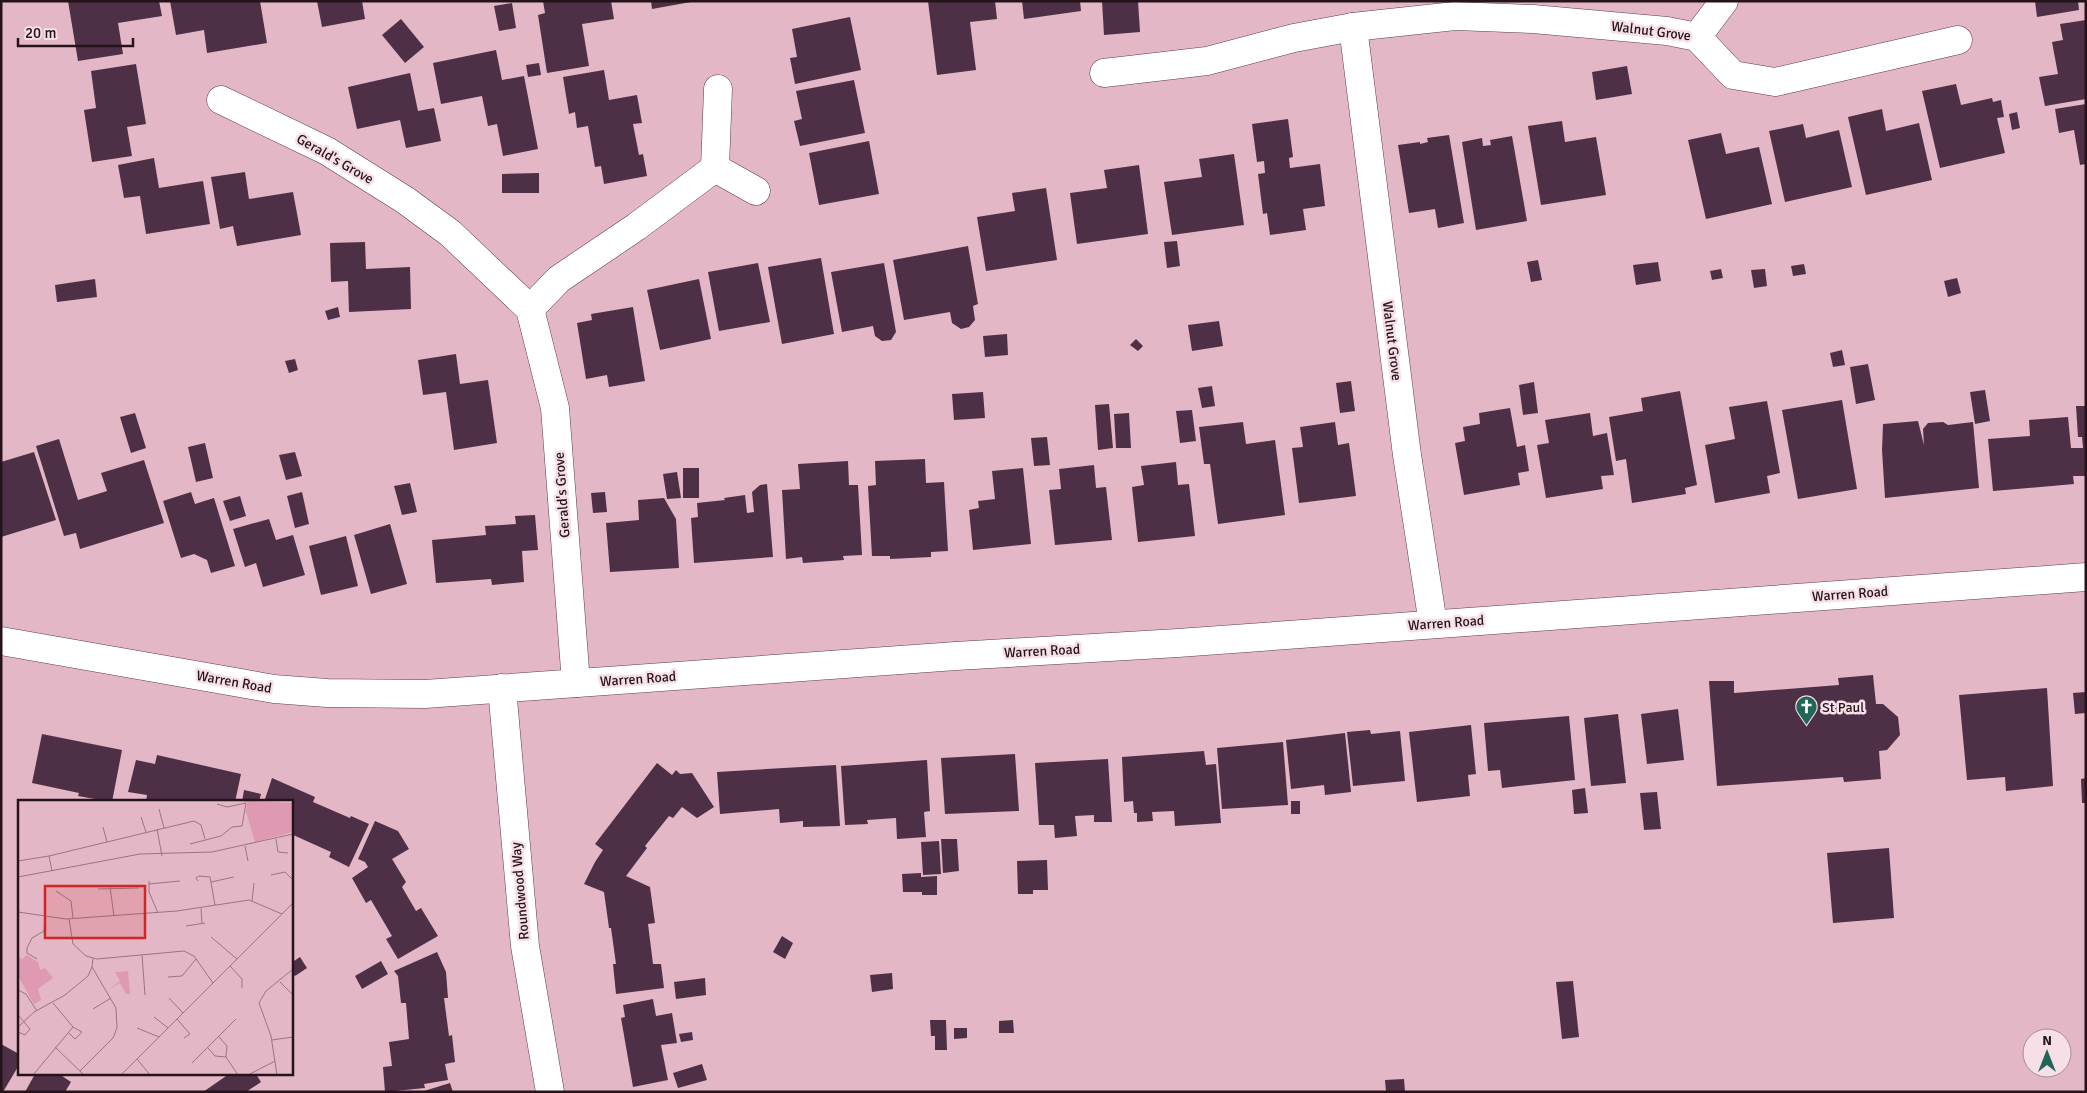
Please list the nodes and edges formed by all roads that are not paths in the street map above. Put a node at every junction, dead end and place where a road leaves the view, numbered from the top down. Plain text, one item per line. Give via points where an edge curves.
1 (1724, 1) edge
2 (1353, 27) junction
3 (1698, 37) junction
4 (1958, 40) dead end
5 (1104, 73) dead end
6 (718, 89) dead end
7 (222, 100) dead end
8 (714, 168) junction
9 (756, 191) dead end
10 (530, 309) junction
11 (2086, 577) edge
12 (1432, 624) junction
13 (1, 641) edge
14 (1, 648) edge
15 (576, 683) junction
16 (502, 688) junction
17 (550, 1092) edge

1 - 3 street
2 - 3 street, Walnut Grove via 1455,16 1533,19 1668,31
2 - 5 street, Walnut Grove via 1294,38 1207,61
2 - 12 street, Walnut Grove via 1407,455
3 - 4 street, Walnut Grove via 1733,75 1775,82
6 - 8 street
7 - 10 street, Gerald's Grove via 326,151 405,200 450,233
8 - 9 street
8 - 10 street via 636,227 559,279
10 - 15 street, Gerald's Grove via 555,408
11 - 12 street, Warren Road
12 - 15 street, Warren Road
13 - 14 street
13 - 16 street, Warren Road via 274,689 425,694
15 - 16 street, Warren Road
16 - 17 street, Roundwood Way via 525,946

